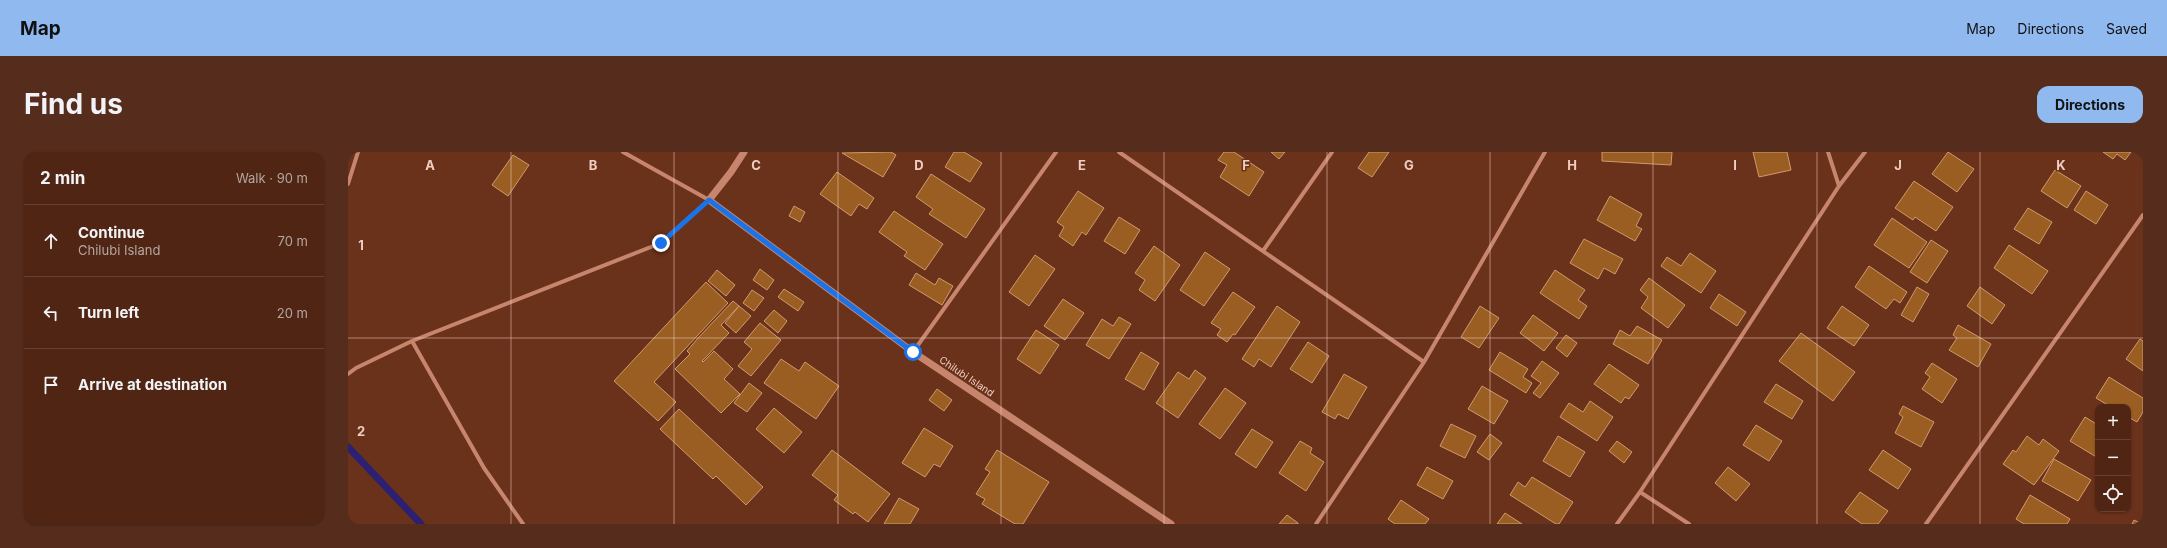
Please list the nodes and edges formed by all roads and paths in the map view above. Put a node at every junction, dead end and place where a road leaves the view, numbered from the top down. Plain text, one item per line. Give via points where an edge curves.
1 (358, 152) edge
2 (623, 152) edge
3 (744, 152) edge
4 (1056, 152) edge
5 (1119, 152) edge
6 (1332, 152) edge
7 (1545, 152) edge
8 (1828, 152) edge
9 (1865, 152) edge
10 (348, 184) edge
11 (1839, 186) junction
12 (709, 200) junction
13 (2143, 215) edge
14 (1263, 251) junction
15 (412, 341) junction
16 (913, 352) junction
17 (1424, 362) junction
18 (348, 374) edge
19 (1640, 492) junction
20 (523, 524) edge
21 (1171, 524) edge
22 (1316, 524) edge
23 (1617, 524) edge
24 (1689, 524) edge
25 (1926, 524) edge

1 - 10 street
2 - 12 street
3 - 12 street
4 - 16 street
5 - 14 street
6 - 14 street
7 - 17 street
8 - 11 street
9 - 11 street
11 - 19 street
12 - 15 street via 661,243
12 - 16 street, Chilubi Island
13 - 25 street
14 - 17 street
15 - 18 street
15 - 20 street via 484,468
16 - 21 street, Chilubi Island
17 - 22 street
19 - 23 street
19 - 24 street

